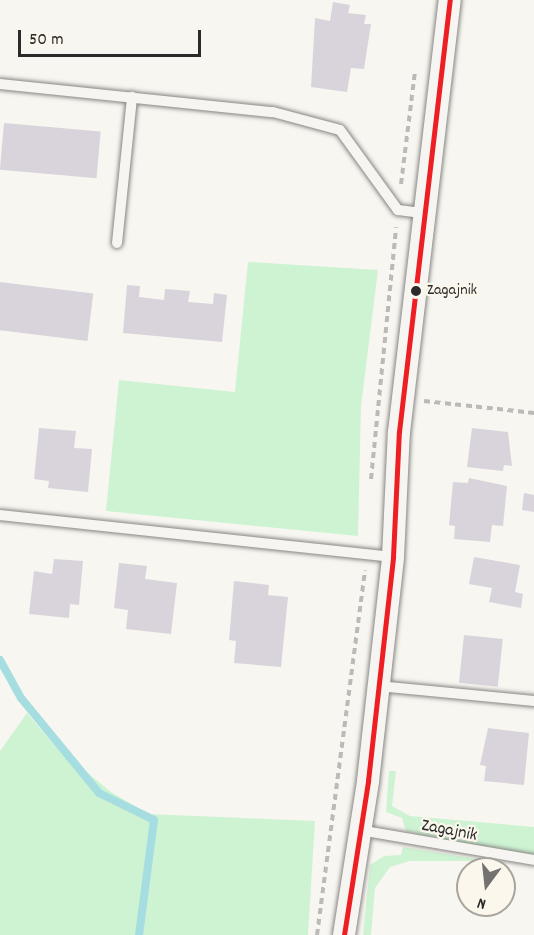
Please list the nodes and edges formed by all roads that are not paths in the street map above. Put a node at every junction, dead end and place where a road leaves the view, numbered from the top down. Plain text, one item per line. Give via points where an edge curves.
1 (450, 0) edge
2 (0, 84) edge
3 (132, 97) junction
4 (424, 213) junction
5 (117, 243) dead end
6 (0, 515) edge
7 (393, 556) junction
8 (378, 686) junction
9 (534, 701) edge
10 (359, 831) junction
11 (534, 860) edge
12 (344, 935) edge

1 - 4 street
2 - 3 lane
3 - 4 lane via 273,112 340,130 398,210
3 - 5 lane
4 - 7 street via 403,398
6 - 7 lane
7 - 8 street
8 - 9 lane
8 - 10 street
10 - 11 lane, Zagajnik
10 - 12 street

